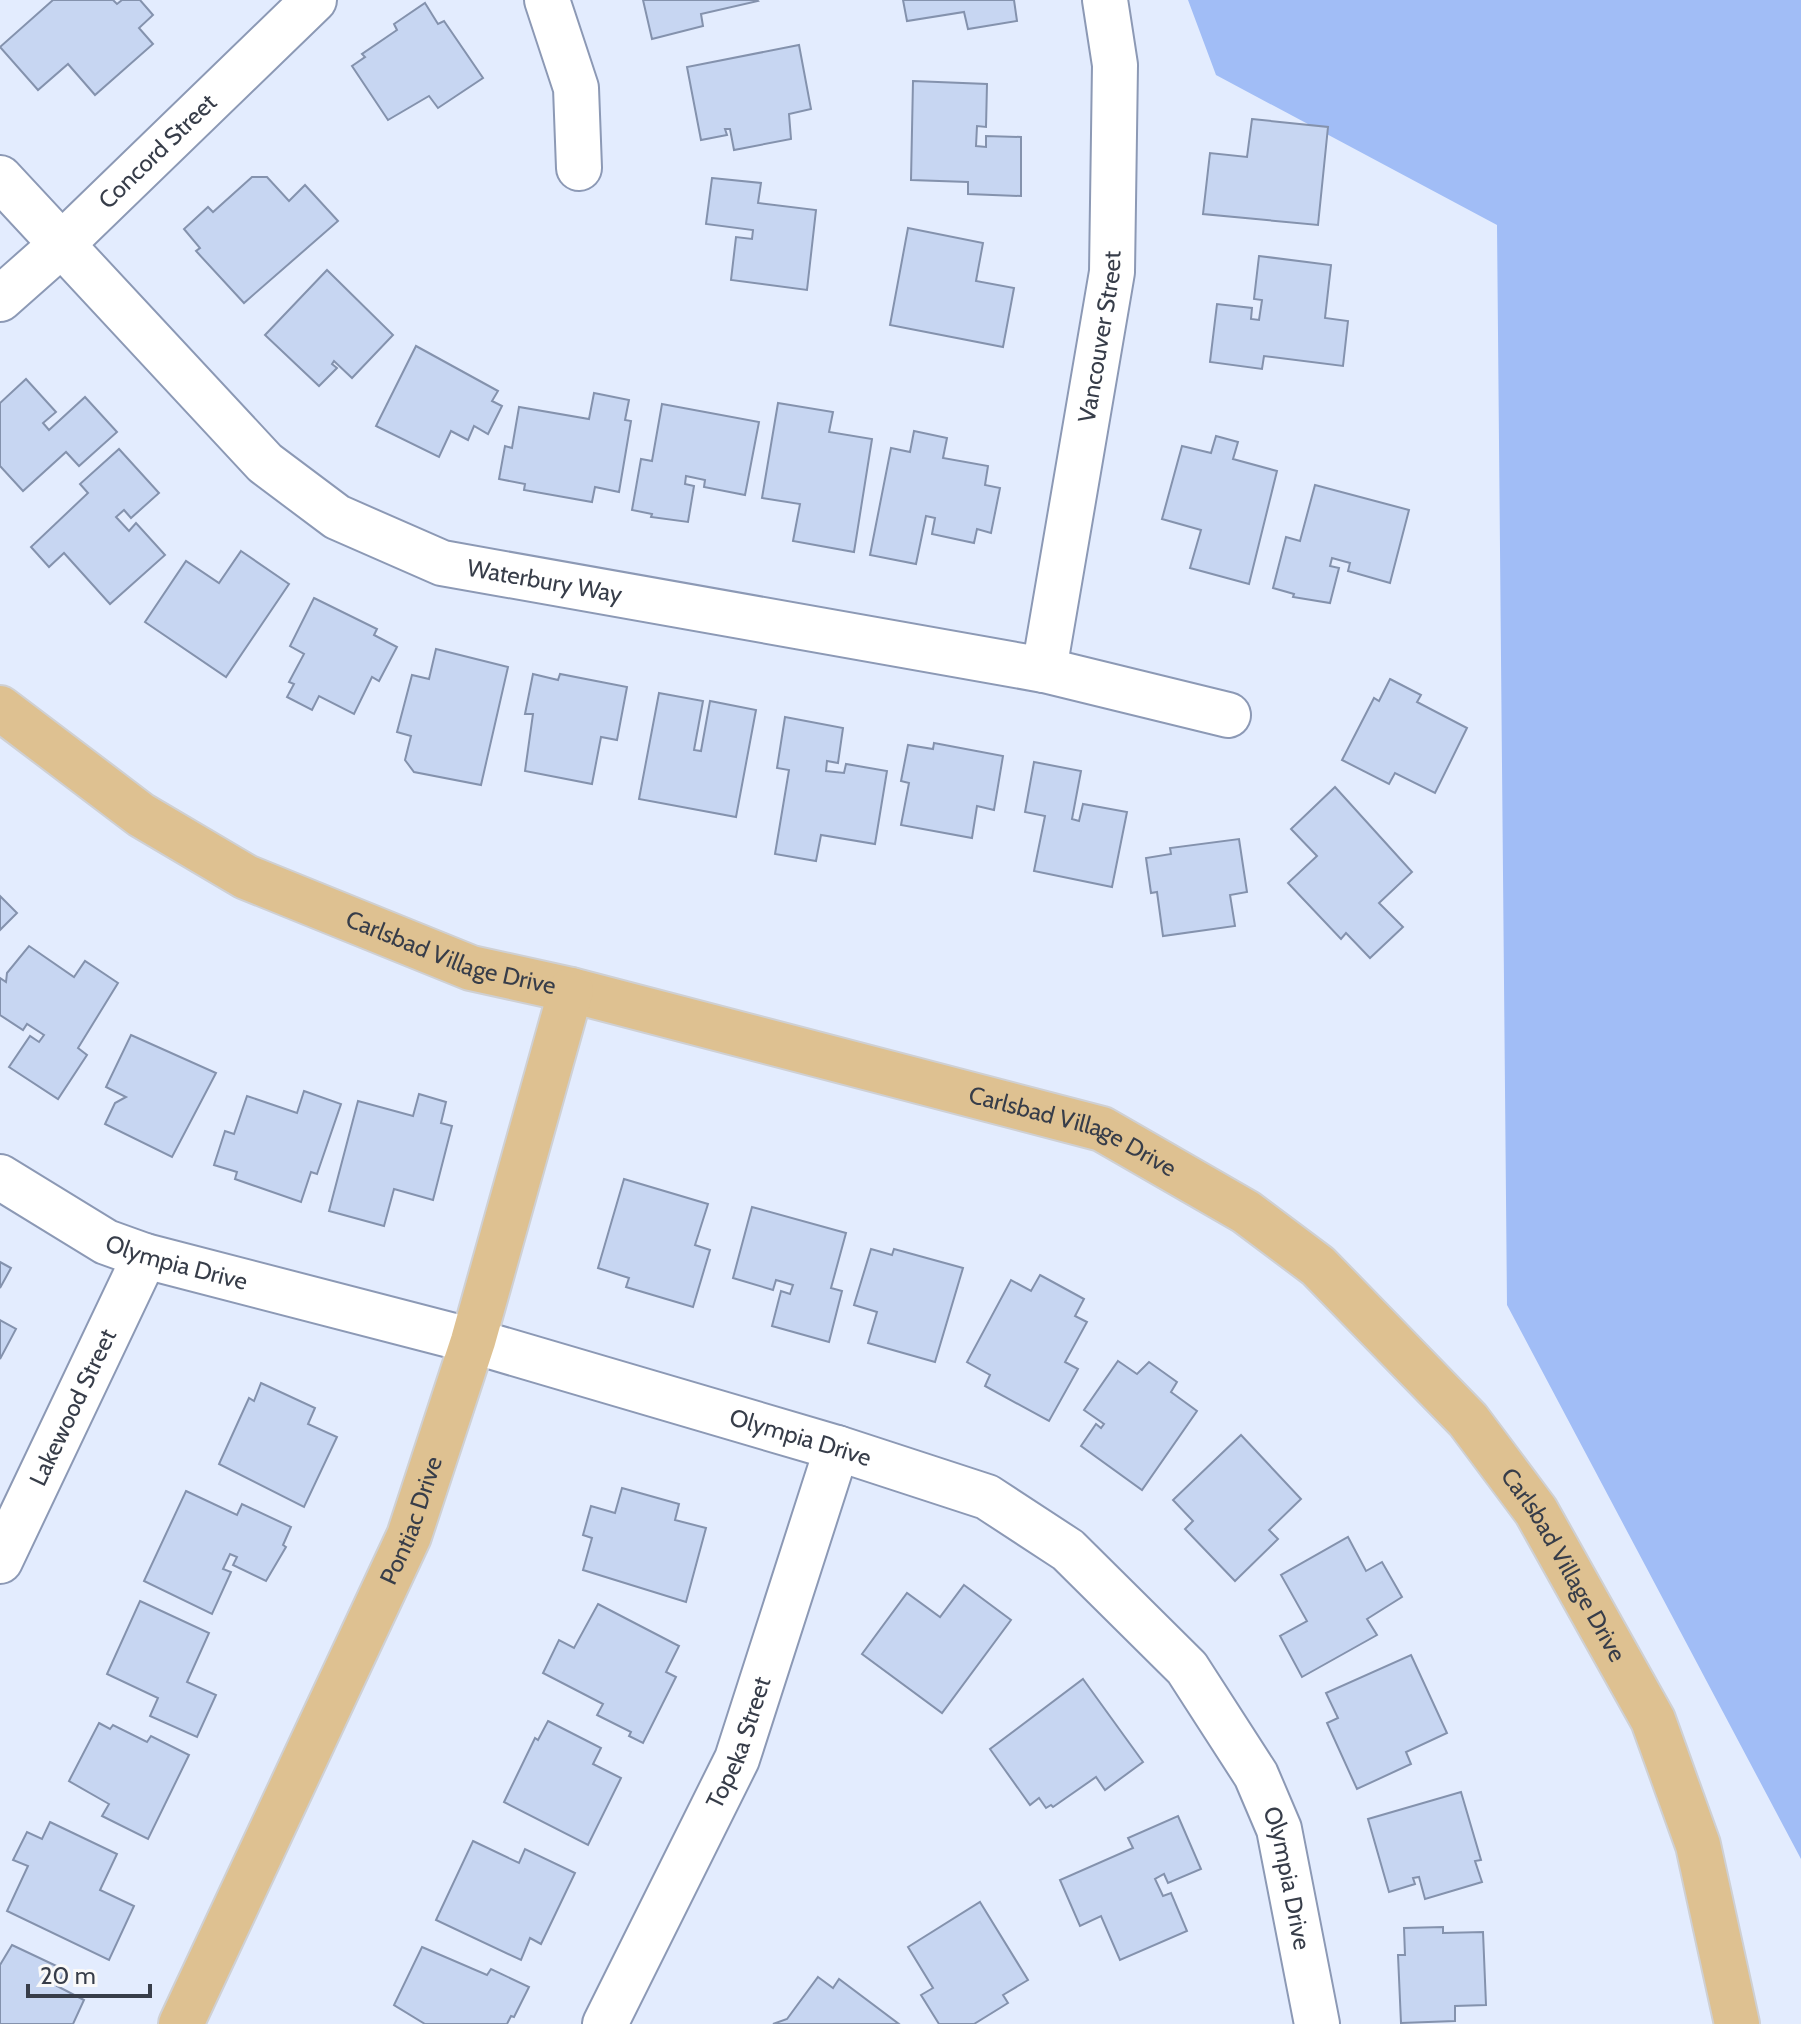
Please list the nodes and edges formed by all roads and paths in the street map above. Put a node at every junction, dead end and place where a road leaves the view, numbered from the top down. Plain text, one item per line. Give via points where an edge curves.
1 (314, 0) edge
2 (547, 0) edge
3 (1105, 0) edge
4 (579, 168) dead end
5 (0, 178) edge
6 (61, 245) junction
7 (0, 299) edge
8 (1044, 670) junction
9 (0, 708) edge
10 (1228, 715) dead end
11 (571, 990) junction
12 (0, 1177) edge
13 (145, 1256) junction
14 (473, 1341) junction
15 (837, 1448) junction
16 (0, 1561) edge
17 (181, 2024) edge
18 (605, 2024) edge
19 (1317, 2024) edge
20 (1737, 2024) edge

1 - 6 street, Concord Street
2 - 4 street via 576,88
3 - 8 street, Vancouver Street via 1115,65 1112,272
5 - 6 street, Waterbury Way
6 - 7 street, Concord Street
6 - 8 street, Waterbury Way via 265,463 337,517 416,552 442,563
8 - 10 street, Waterbury Way
9 - 11 main road, Carlsbad Village Drive via 141,815 246,877 471,968
11 - 14 main road, Pontiac Drive
11 - 20 main road, Carlsbad Village Drive via 1102,1129 1246,1212 1318,1266 1468,1420 1527,1500 1653,1720 1698,1845
12 - 13 street, Olympia Drive via 106,1242
13 - 14 street, Olympia Drive
13 - 16 street, Lakewood Street
14 - 15 street, Olympia Drive
14 - 17 main road, Pontiac Drive via 409,1536
15 - 18 street, Topeka Street via 737,1759
15 - 19 street, Olympia Drive via 987,1497 1068,1550 1187,1668 1256,1775 1279,1829

